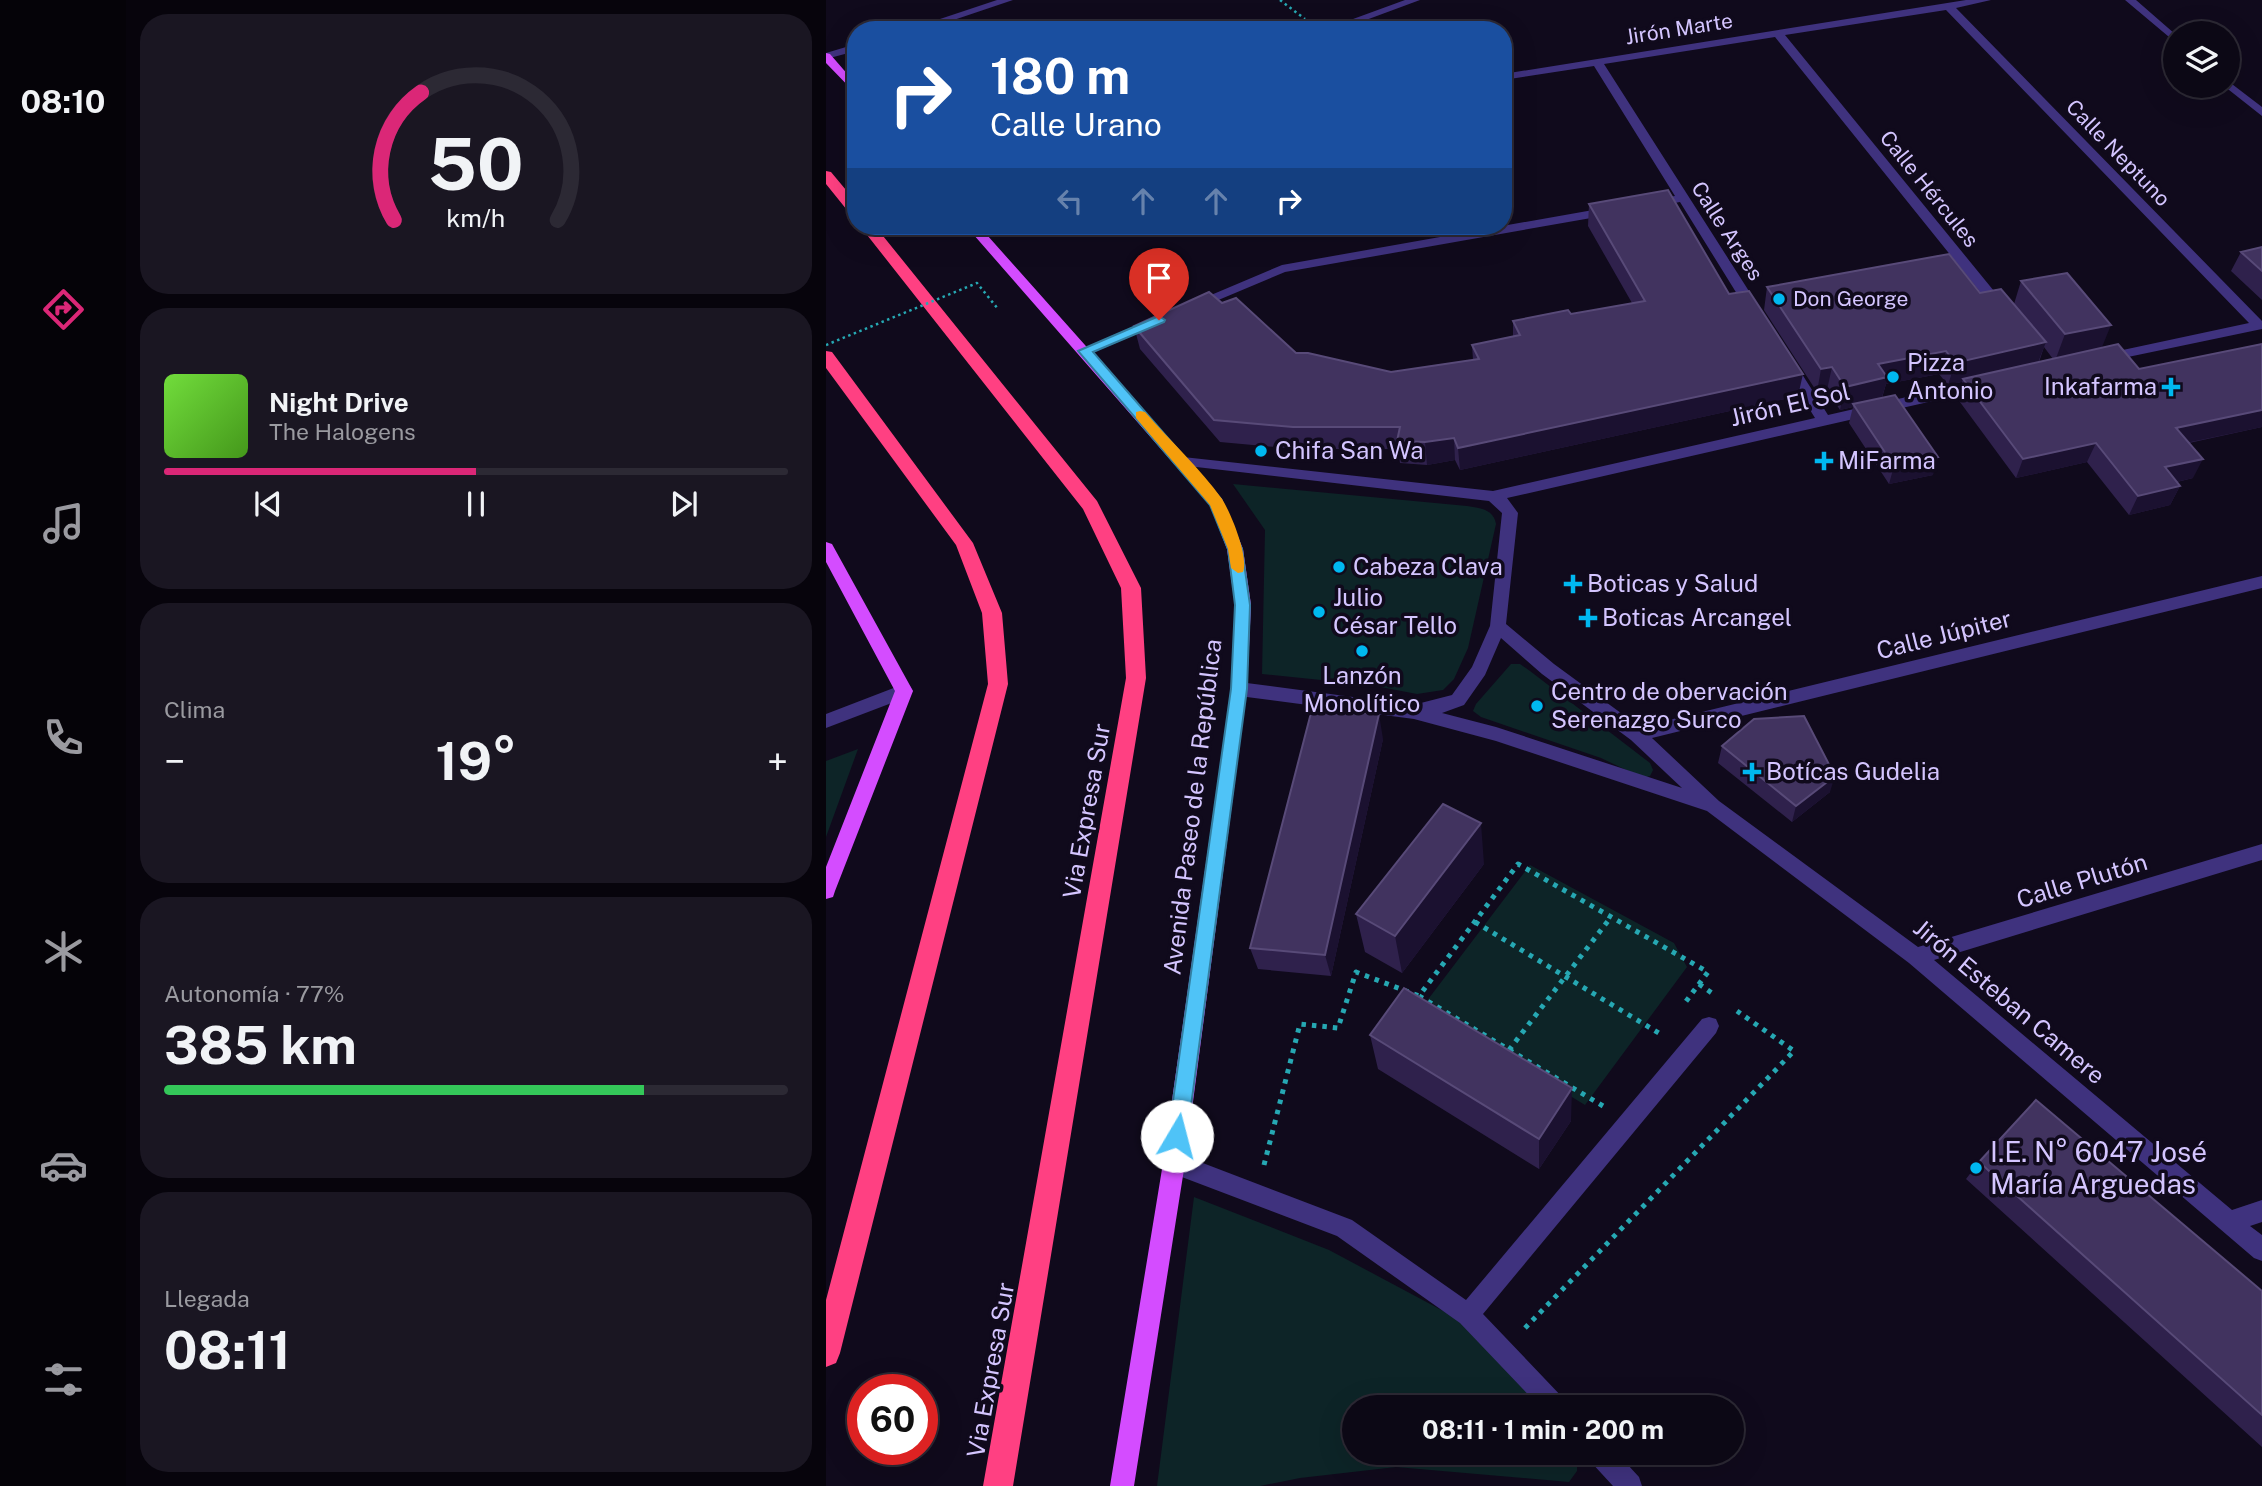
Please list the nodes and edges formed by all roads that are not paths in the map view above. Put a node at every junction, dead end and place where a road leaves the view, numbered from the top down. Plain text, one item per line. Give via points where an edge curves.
1 (1008, 0) edge
2 (1415, 0) edge
3 (1986, 0) edge
4 (2130, 0) edge
5 (1949, 6) junction
6 (941, 21) edge
7 (1354, 21) edge
8 (2163, 29) edge
9 (1778, 33) junction
10 (847, 50) edge
11 (826, 56) edge
12 (1597, 62) junction
13 (1512, 76) edge
14 (847, 80) edge
15 (2240, 95) edge
16 (2262, 114) edge
17 (826, 175) edge
18 (1683, 198) junction
19 (847, 201) edge
20 (1512, 228) edge
21 (874, 235) edge
22 (979, 235) edge
23 (1474, 235) edge
24 (1761, 320) edge
25 (2011, 321) edge
26 (2260, 326) edge
27 (1085, 351) junction
28 (1782, 353) edge
29 (826, 356) edge
30 (2090, 361) edge
31 (1997, 381) edge
32 (1824, 420) junction
33 (1179, 460) junction
34 (1493, 496) junction
35 (826, 548) edge
36 (2262, 582) edge
37 (1498, 626) junction
38 (1239, 689) junction
39 (904, 691) junction
40 (1413, 712) junction
41 (826, 721) edge
42 (1637, 735) junction
43 (1713, 806) junction
44 (2262, 852) edge
45 (826, 891) edge
46 (1916, 957) junction
47 (1709, 1026) dead end
48 (1174, 1163) junction
49 (2262, 1211) edge
50 (2229, 1222) junction
51 (2262, 1250) edge
52 (1468, 1315) junction
53 (826, 1353) edge
54 (1545, 1395) edge
55 (1611, 1465) edge
56 (998, 1486) edge
57 (1122, 1486) edge
58 (1630, 1486) edge

1 - 6 street
2 - 7 street
3 - 5 street, Jirón Marte
4 - 8 street
5 - 9 street, Jirón Marte
5 - 26 street, Calle Neptuno
9 - 12 street, Jirón Marte
9 - 25 street, Calle Hércules
10 - 11 street
11 - 14 main road
12 - 13 street, Jirón Marte
12 - 18 street, Calle Arges
15 - 16 street
17 - 19 highway
18 - 20 street
18 - 24 street, Calle Arges
21 - 56 highway, Via Expresa Sur via 1091,506 1131,588 1136,678
22 - 27 main road, Avenida Paseo de la República
23 - 27 street via 1282,269
26 - 30 street
27 - 33 main road, Avenida Paseo de la República
28 - 32 street
29 - 53 highway via 964,543 992,613 998,684
31 - 32 street, Jirón El Sol
32 - 34 street, Jirón El Sol
33 - 34 street, Jirón El Sol
33 - 38 main road, Avenida Paseo de la República via 1217,503 1235,549 1243,605
34 - 37 street via 1510,513
35 - 39 main road
36 - 42 street, Calle Júpiter
37 - 40 street via 1479,670 1458,700
37 - 42 street, Jirón Esteban Camere
38 - 40 street
38 - 48 main road, Avenida Paseo de la República
39 - 41 street
39 - 45 main road
40 - 43 street, Jirón Esteban Camere via 1496,734
42 - 43 street, Jirón Esteban Camere
43 - 46 street, Jirón Esteban Camere
44 - 46 street, Calle Plutón
46 - 50 street, Jirón Esteban Camere
47 - 52 street
48 - 52 street via 1343,1228
48 - 57 main road, Avenida Paseo de la República
49 - 50 street
50 - 51 street, Jirón Esteban Camere
52 - 54 street
55 - 58 street

